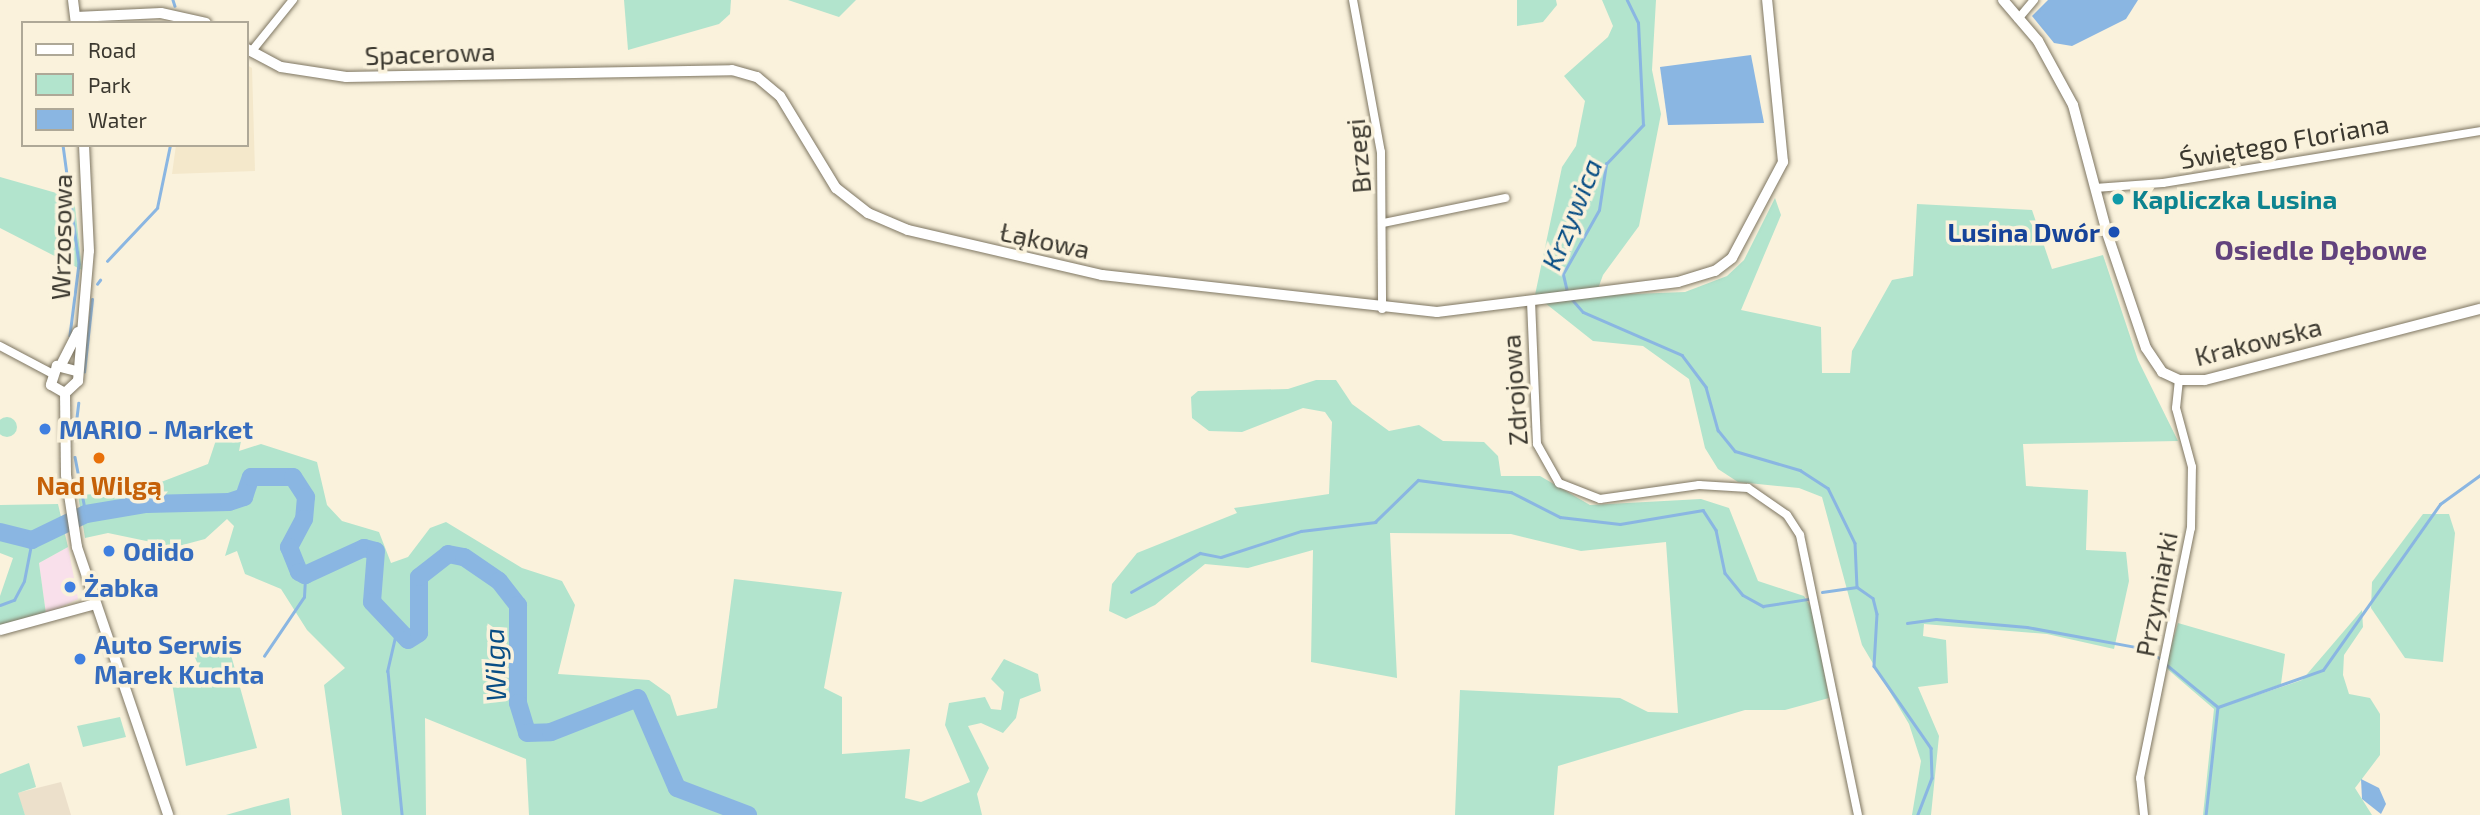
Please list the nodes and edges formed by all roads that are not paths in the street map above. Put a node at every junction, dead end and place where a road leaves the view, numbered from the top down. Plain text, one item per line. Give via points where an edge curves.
1 (74, 0) edge
2 (293, 0) edge
3 (1353, 0) edge
4 (1767, 0) edge
5 (2003, 0) edge
6 (2034, 0) edge
7 (2018, 19) junction
8 (76, 20) edge
9 (197, 21) edge
10 (249, 50) edge
11 (620, 73) joint
12 (2480, 131) edge
13 (84, 147) edge
14 (2095, 188) junction
15 (1505, 198) dead end
16 (1383, 223) junction
17 (1531, 301) junction
18 (1382, 309) junction
19 (2480, 309) edge
20 (80, 329) junction
21 (0, 346) edge
22 (61, 365) junction
23 (76, 371) junction
24 (51, 373) junction
25 (2179, 380) junction
26 (65, 393) junction
27 (94, 604) junction
28 (0, 630) edge
29 (167, 815) edge
30 (1858, 815) edge
31 (2144, 815) edge

1 - 8 street
2 - 10 street
3 - 16 street, Brzegi via 1378,125
4 - 17 street, Zdrojowa via 1784,149 1778,176 1744,242 1699,278
5 - 7 street, Krakowska
6 - 7 street
7 - 14 street, Krakowska via 2038,41 2073,105
8 - 9 street via 161,13
10 - 11 street, Spacerowa via 281,67 346,77
11 - 18 street, Łąkowa via 715,68 757,77 780,96 836,188 868,213 908,230 1066,270
12 - 14 street, Świętego Floriana via 2163,183
13 - 20 street, Wrzosowa via 89,251
14 - 25 street, Krakowska via 2146,348 2162,372
15 - 16 street
16 - 18 street, Brzegi
17 - 18 street, Łąkowa via 1437,313
17 - 30 street, Zdrojowa via 1537,444 1559,483 1600,499 1699,485 1748,488 1787,515 1800,535
19 - 25 street, Krakowska via 2205,380
20 - 22 street, Wrzosowa
20 - 23 street, Wrzosowa
21 - 24 street
22 - 23 street
22 - 24 street
23 - 26 street via 76,385
24 - 26 street via 53,388
25 - 31 street, Przymiarki via 2176,408 2192,467 2191,528 2140,778
26 - 27 street via 69,502
27 - 28 street
27 - 29 street

